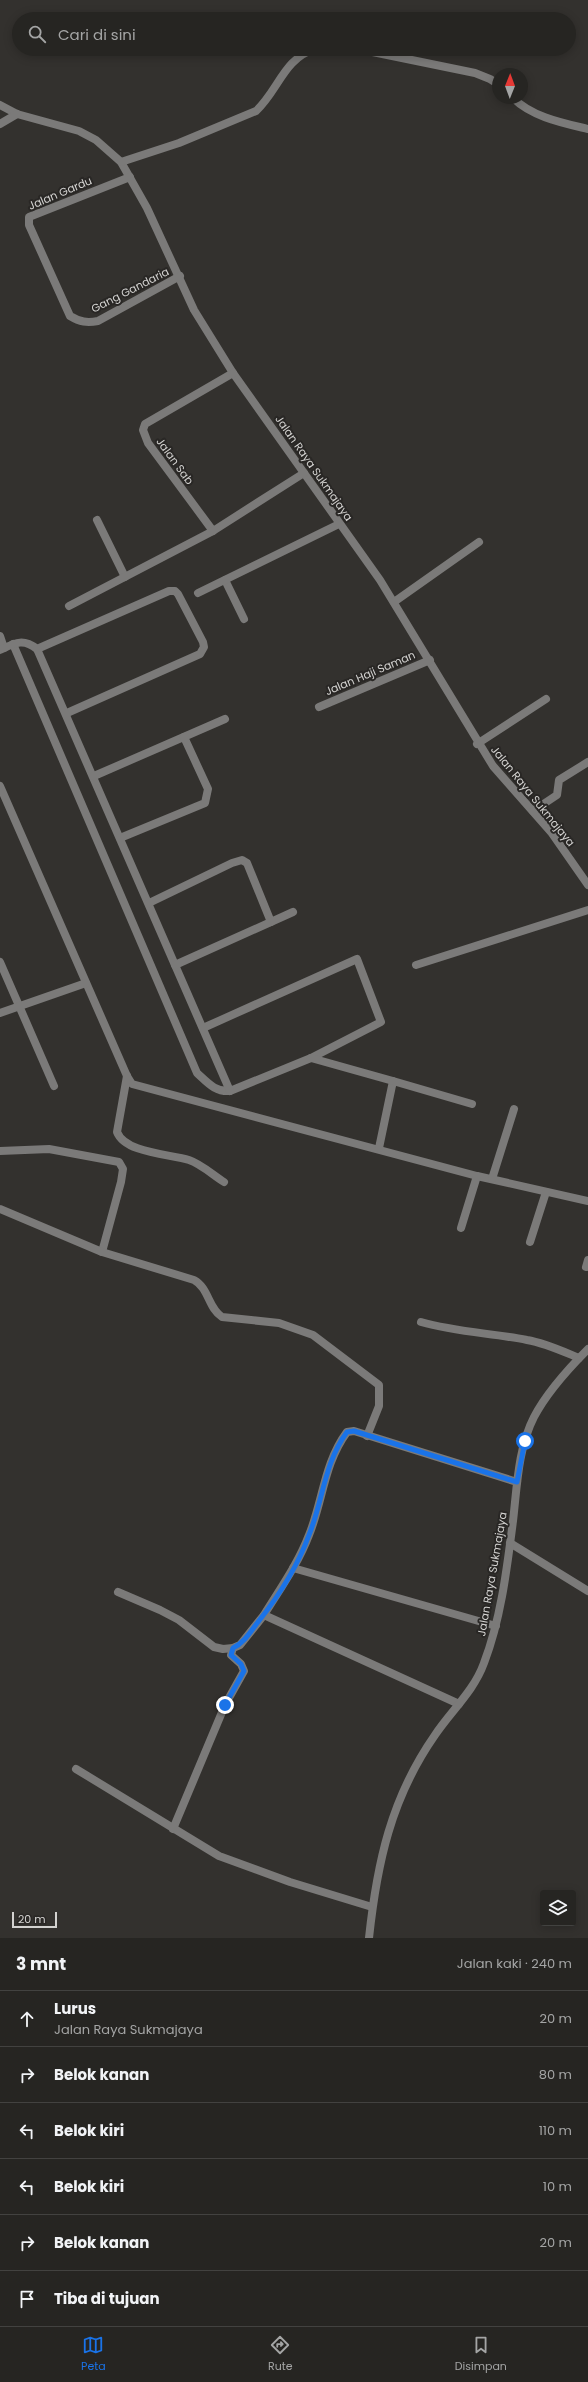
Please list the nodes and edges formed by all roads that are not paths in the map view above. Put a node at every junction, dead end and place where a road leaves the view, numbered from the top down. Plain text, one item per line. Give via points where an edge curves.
1 (299, 56) edge
2 (392, 56) edge
3 (492, 80) edge
4 (520, 104) edge
5 (0, 105) edge
6 (17, 114) junction
7 (0, 124) edge
8 (588, 129) edge
9 (121, 162) junction
10 (130, 177) junction
11 (49, 269) joint
12 (180, 276) junction
13 (233, 373) junction
14 (304, 473) junction
15 (97, 520) dead end
16 (339, 524) junction
17 (213, 532) junction
18 (480, 542) dead end
19 (125, 577) junction
20 (225, 580) junction
21 (198, 593) dead end
22 (394, 602) junction
23 (69, 606) dead end
24 (244, 619) dead end
25 (0, 636) edge
26 (13, 644) junction
27 (2, 649) edge
28 (38, 649) junction
29 (430, 660) junction
30 (546, 699) dead end
31 (320, 707) dead end
32 (67, 713) junction
33 (225, 719) dead end
34 (184, 737) junction
35 (478, 744) junction
36 (588, 762) edge
37 (94, 776) junction
38 (0, 786) edge
39 (533, 811) junction
40 (120, 838) junction
41 (587, 881) edge
42 (149, 903) junction
43 (588, 910) edge
44 (293, 912) dead end
45 (271, 922) junction
46 (0, 962) edge
47 (175, 965) junction
48 (416, 965) dead end
49 (86, 983) junction
50 (18, 1007) junction
51 (0, 1013) edge
52 (203, 1028) junction
53 (311, 1058) junction
54 (127, 1076) junction
55 (393, 1081) junction
56 (54, 1086) dead end
57 (230, 1092) junction
58 (472, 1104) dead end
59 (514, 1109) dead end
60 (379, 1148) junction
61 (0, 1151) edge
62 (477, 1176) junction
63 (492, 1179) junction
64 (224, 1182) dead end
65 (546, 1192) junction
66 (588, 1201) edge
67 (0, 1209) edge
68 (461, 1228) dead end
69 (530, 1242) dead end
70 (102, 1252) junction
71 (421, 1322) dead end
72 (588, 1349) edge
73 (579, 1358) junction
74 (367, 1436) junction
75 (517, 1482) junction
76 (510, 1543) junction
77 (293, 1568) junction
78 (588, 1591) edge
79 (118, 1592) dead end
80 (264, 1615) junction
81 (496, 1626) junction
82 (233, 1648) junction
83 (459, 1704) junction
84 (76, 1769) dead end
85 (174, 1829) junction
86 (372, 1907) junction
87 (369, 1938) edge

1 - 9 street via 292,61 265,103 256,111 179,143
2 - 3 street via 475,73
4 - 8 street via 537,114
5 - 6 street, Jalan Raya Sukmajaya
6 - 7 street
6 - 9 street, Jalan Raya Sukmajaya via 79,131 96,140
9 - 10 street, Jalan Raya Sukmajaya
10 - 11 street, Jalan Gardu via 29,217 29,225
10 - 12 street, Jalan Raya Sukmajaya
11 - 12 street, Gang Gandaria via 70,316 90,323
12 - 13 street, Jalan Raya Sukmajaya via 194,310
13 - 14 street, Jalan Raya Sukmajaya
13 - 17 street, Jalan Sab via 145,424 143,430 148,443
14 - 16 street, Jalan Raya Sukmajaya
14 - 17 street
15 - 19 street
16 - 20 street
16 - 22 street, Jalan Raya Sukmajaya
17 - 19 street
18 - 22 street
19 - 23 street
20 - 21 street
20 - 24 street
22 - 29 street, Jalan Raya Sukmajaya
25 - 27 street
26 - 27 street
26 - 28 street via 29,643
26 - 57 street via 198,1073 215,1089
28 - 32 street
28 - 32 street via 169,591 178,594 204,642 200,654
29 - 31 street, Jalan Haji Saman
29 - 35 street, Jalan Raya Sukmajaya
30 - 35 street
32 - 37 street
33 - 34 street
34 - 37 street
34 - 40 street via 208,789 205,803
35 - 39 street, Jalan Raya Sukmajaya via 493,766
36 - 39 street via 559,780 557,795
37 - 40 street
38 - 49 street
39 - 41 street, Jalan Raya Sukmajaya
40 - 42 street
42 - 45 street via 242,860 247,863
42 - 47 street
43 - 48 street
44 - 45 street
45 - 47 street
46 - 50 street
47 - 52 street
49 - 50 street
49 - 54 street
50 - 51 street
50 - 56 street
52 - 53 street via 357,959 381,1022
52 - 57 street
53 - 55 street
53 - 57 street
54 - 60 street via 132,1084 142,1087
54 - 64 street via 117,1132 120,1139 130,1146 191,1161
55 - 58 street
55 - 60 street
59 - 63 street
60 - 62 street
61 - 70 street via 50,1149 119,1162 123,1169 121,1182
62 - 63 street
62 - 68 street
63 - 65 street
65 - 66 street
65 - 69 street
67 - 70 street
70 - 74 street via 194,1280 203,1286 216,1312 222,1317 279,1323 313,1335 379,1385 379,1406
71 - 73 street via 448,1330 527,1340 551,1346
72 - 73 street, Jalan Raya Sukmajaya
73 - 75 street, Jalan Raya Sukmajaya via 545,1399 534,1418 525,1441
74 - 75 street
74 - 77 street via 354,1431 347,1432 340,1441 324,1480 310,1535
75 - 76 street, Jalan Raya Sukmajaya
76 - 78 street
76 - 81 street, Jalan Raya Sukmajaya
77 - 80 street
77 - 81 street
79 - 82 street via 179,1620 214,1647
80 - 82 street via 240,1645
80 - 83 street
81 - 83 street, Jalan Raya Sukmajaya via 484,1665
82 - 85 street via 231,1655 241,1664 244,1671 225,1705
83 - 86 street, Jalan Raya Sukmajaya via 435,1734 412,1771 394,1811 380,1859
84 - 85 street
85 - 86 street via 226,1858 290,1882
86 - 87 street, Jalan Raya Sukmajaya

